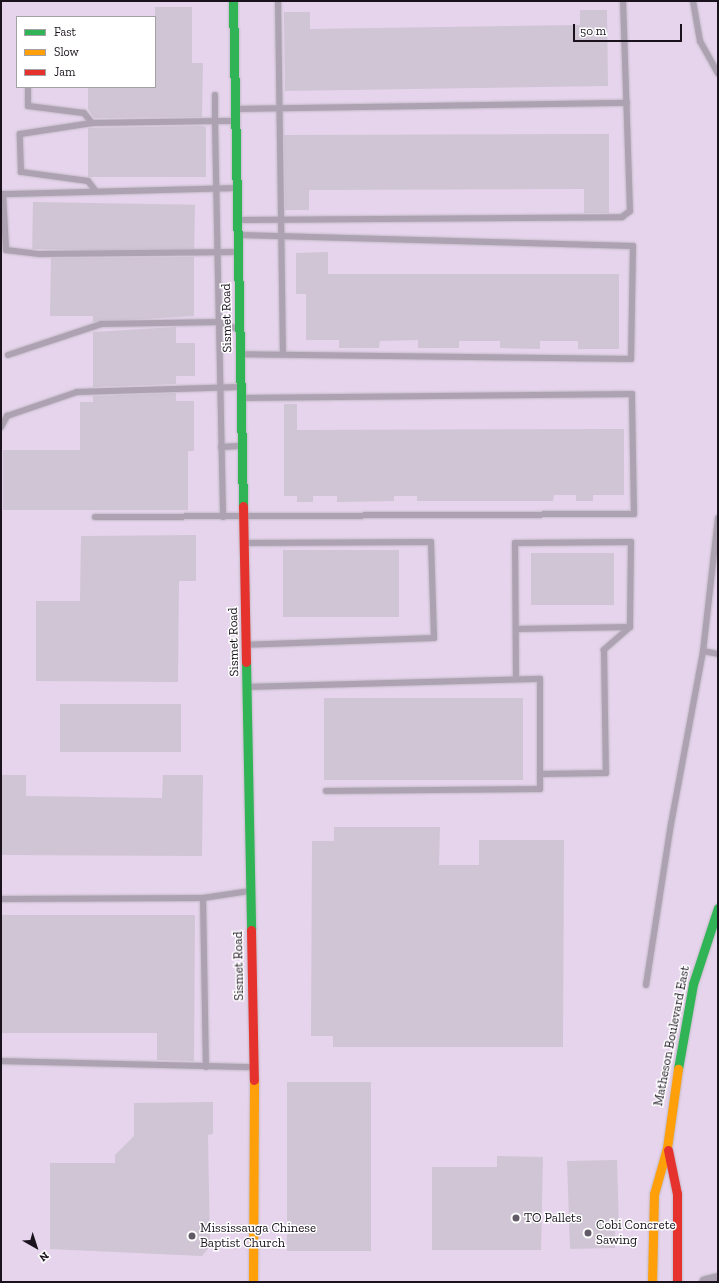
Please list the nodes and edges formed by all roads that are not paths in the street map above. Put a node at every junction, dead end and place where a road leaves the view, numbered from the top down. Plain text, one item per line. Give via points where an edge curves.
1 (233, 1) edge
2 (278, 1) edge
3 (624, 1) edge
4 (693, 1) edge
5 (718, 73) edge
6 (28, 88) edge
7 (214, 95) dead end
8 (627, 103) junction
9 (281, 108) junction
10 (234, 109) junction
11 (215, 121) junction
12 (235, 121) junction
13 (92, 123) junction
14 (237, 188) junction
15 (216, 189) junction
16 (95, 190) junction
17 (279, 219) junction
18 (237, 220) junction
19 (238, 234) junction
20 (282, 236) junction
21 (216, 252) junction
22 (238, 252) junction
23 (218, 322) junction
24 (240, 330) junction
25 (284, 352) junction
26 (240, 354) junction
27 (8, 355) dead end
28 (241, 387) junction
29 (220, 388) junction
30 (242, 398) junction
31 (1, 427) edge
32 (243, 446) junction
33 (221, 447) junction
34 (222, 517) junction
35 (95, 518) dead end
36 (245, 518) junction
37 (718, 518) edge
38 (245, 543) junction
39 (630, 627) junction
40 (516, 629) junction
41 (247, 645) junction
42 (703, 651) junction
43 (718, 654) edge
44 (516, 679) junction
45 (248, 687) junction
46 (540, 774) junction
47 (326, 791) dead end
48 (251, 891) junction
49 (203, 898) junction
50 (1, 899) edge
51 (718, 908) edge
52 (646, 985) dead end
53 (1, 1061) edge
54 (206, 1067) junction
55 (254, 1067) junction
56 (667, 1148) junction
57 (718, 1279) edge
58 (253, 1282) edge
59 (652, 1282) edge
60 (677, 1282) edge
61 (705, 1282) edge

1 - 10 street, Sismet Road
2 - 9 lane
3 - 8 lane
4 - 5 lane via 700,42
6 - 13 lane via 28,106 84,113
7 - 11 lane
8 - 9 lane
8 - 17 lane via 630,211 622,217
9 - 10 lane
9 - 17 lane
10 - 12 street, Sismet Road
11 - 12 lane
11 - 13 lane
11 - 15 lane
12 - 14 street, Sismet Road
13 - 16 lane via 20,134 21,172 88,181
14 - 15 lane
14 - 18 street, Sismet Road
15 - 16 lane
15 - 21 lane
16 - 21 lane via 87,194 3,194 6,250 40,254
17 - 18 lane
17 - 20 lane
18 - 19 street, Sismet Road
19 - 20 lane
19 - 22 street, Sismet Road
20 - 25 lane
20 - 25 lane via 633,246 631,359
21 - 22 lane
21 - 23 lane
22 - 24 street, Sismet Road
23 - 24 lane
23 - 27 lane via 101,324
23 - 29 lane
24 - 26 street, Sismet Road
25 - 26 lane
26 - 28 street, Sismet Road
28 - 29 lane
28 - 30 street, Sismet Road
29 - 31 lane via 77,392 7,416
29 - 33 lane
30 - 32 street, Sismet Road
30 - 36 lane via 632,394 634,514
32 - 33 lane
32 - 36 street, Sismet Road
33 - 34 lane
34 - 35 lane
34 - 36 lane
36 - 38 street, Sismet Road
37 - 42 lane
38 - 41 street, Sismet Road
38 - 41 lane via 431,542 434,638
39 - 40 lane
39 - 40 lane via 631,542 515,543
39 - 46 lane via 604,650 606,773
40 - 44 lane
41 - 45 street, Sismet Road
42 - 43 lane
42 - 52 lane via 670,824
44 - 45 lane
44 - 46 lane via 540,679
45 - 48 street, Sismet Road
46 - 47 lane via 540,789
48 - 49 lane
48 - 55 street, Sismet Road
49 - 50 lane
49 - 54 lane
51 - 56 street, Matheson Boulevard East via 693,984 672,1102
53 - 54 lane
54 - 55 lane
55 - 58 street, Sismet Road
56 - 59 street, Matheson Boulevard East via 654,1194
56 - 60 street, Matheson Boulevard East via 677,1194
57 - 61 street

